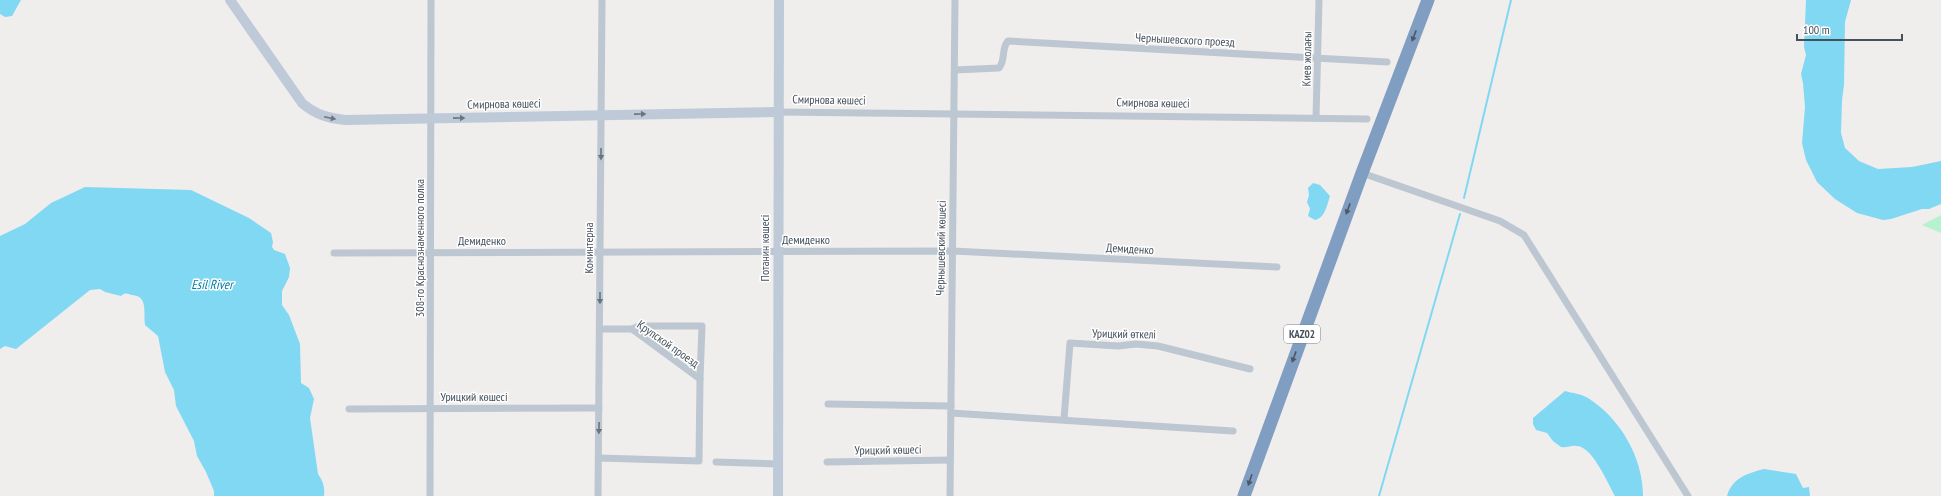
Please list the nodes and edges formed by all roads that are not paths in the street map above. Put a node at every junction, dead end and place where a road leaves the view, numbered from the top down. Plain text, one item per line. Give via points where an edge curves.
1 (230, 0) edge
2 (432, 0) edge
3 (602, 0) edge
4 (779, 0) edge
5 (956, 0) edge
6 (1319, 0) edge
7 (1428, 0) edge
8 (1318, 58) junction
9 (1387, 62) dead end
10 (955, 70) junction
11 (778, 112) junction
12 (954, 114) junction
13 (601, 115) junction
14 (431, 118) junction
15 (1316, 118) junction
16 (1367, 119) dead end
17 (1362, 173) junction
18 (953, 250) junction
19 (778, 251) junction
20 (431, 252) junction
21 (600, 252) junction
22 (334, 253) dead end
23 (1277, 267) dead end
24 (600, 329) junction
25 (632, 329) junction
26 (1250, 369) dead end
27 (700, 380) junction
28 (828, 404) dead end
29 (430, 408) junction
30 (599, 408) junction
31 (349, 409) dead end
32 (951, 409) junction
33 (1064, 419) junction
34 (1233, 430) dead end
35 (599, 458) junction
36 (950, 460) junction
37 (716, 462) dead end
38 (827, 462) dead end
39 (778, 464) junction
40 (430, 496) edge
41 (598, 496) edge
42 (778, 496) edge
43 (950, 496) edge
44 (1244, 496) edge
45 (1688, 496) edge

1 -> 14 street, Смирнова көшесі via 298,97 314,112 333,119
2 - 14 street, 308-го Краснознаменного полка
3 - 13 street, Коминтерна
4 - 11 street, Потанин көшесі
5 - 10 street, Чернышевский көшесі
6 - 8 street, Киев жолағы
7 -> 17 highway, KAZ02
8 - 9 street, Чернышевского проезд
8 - 10 street, Чернышевского проезд via 1008,41 1002,65 996,70
8 - 15 street, Киев жолағы
10 - 12 street, Чернышевский көшесі
11 - 12 street, Смирнова көшесі
13 -> 11 street, Смирнова көшесі
11 - 19 street, Потанин көшесі
12 - 15 street, Смирнова көшесі
12 - 18 street, Чернышевский көшесі
14 -> 13 street, Смирнова көшесі
13 -> 21 street, Коминтерна
14 - 20 street, 308-го Краснознаменного полка
15 - 16 street, Смирнова көшесі
17 -> 44 highway, KAZ02
17 - 45 street via 1500,221 1524,235
18 - 19 street, Демиденко
18 - 23 street, Демиденко
18 - 32 street, Чернышевский көшесі
19 - 21 street, Демиденко
19 - 39 street, Потанин көшесі
20 - 21 street, Демиденко
20 - 22 street, Демиденко
20 - 29 street, 308-го Краснознаменного полка
21 -> 24 street, Коминтерна
24 - 25 street, Крупской проезд
24 - 30 street, Коминтерна
25 - 27 street, Крупской проезд
25 - 27 street, Крупской проезд via 639,326 702,326
26 - 33 street, Урицкий өткелі via 1158,346 1070,343
27 - 35 street, Крупской проезд via 699,461
28 - 32 street
29 - 30 street, Урицкий көшесі
29 - 31 street, Урицкий көшесі
29 - 40 street, 308-го Краснознаменного полка
30 -> 35 street, Коминтерна
32 - 33 street
32 - 36 street, Чернышевский көшесі
33 - 34 street
35 - 41 street, Коминтерна
36 - 38 street, Урицкий көшесі
36 - 43 street, Чернышевский көшесі
37 - 39 street
39 - 42 street, Потанин көшесі

